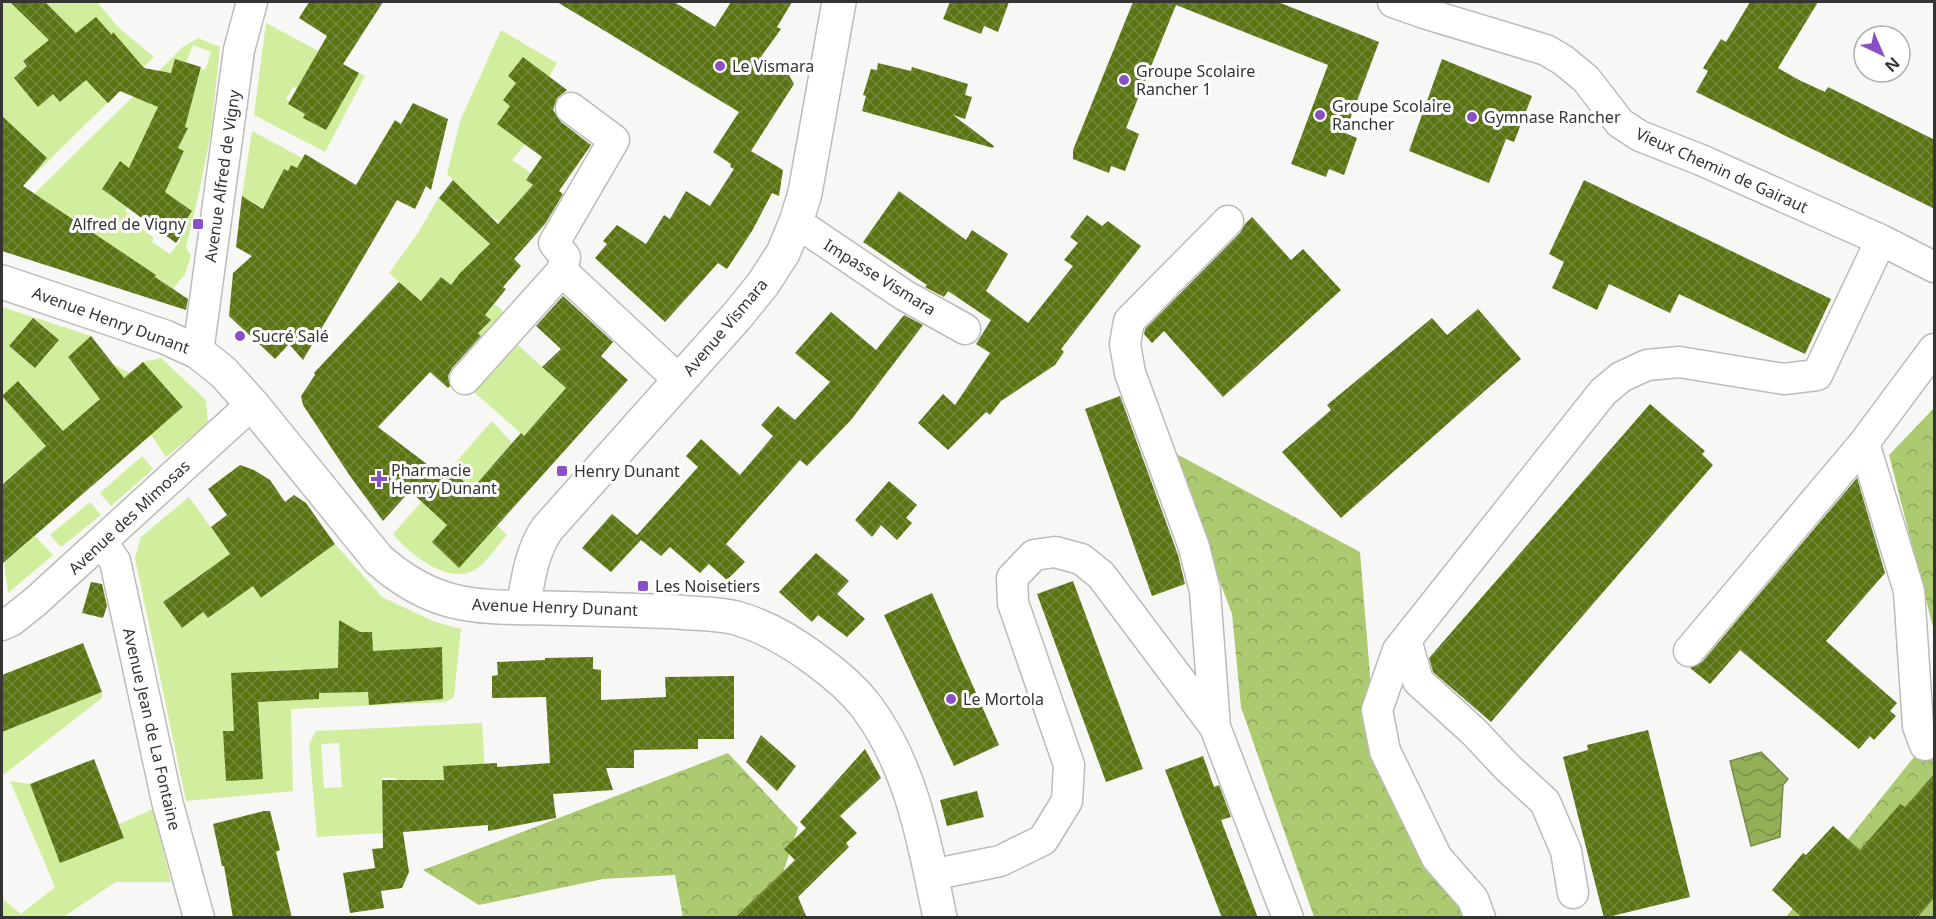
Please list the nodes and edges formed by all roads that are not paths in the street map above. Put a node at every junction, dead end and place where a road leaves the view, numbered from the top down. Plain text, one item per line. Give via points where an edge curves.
1 (252, 2) edge
2 (839, 2) edge
3 (1393, 2) edge
4 (571, 108) dead end
5 (1228, 221) dead end
6 (796, 222) junction
7 (1881, 240) junction
8 (1935, 267) edge
9 (562, 271) junction
10 (2, 282) edge
11 (965, 329) dead end
12 (1935, 350) edge
13 (198, 351) junction
14 (465, 379) dead end
15 (679, 380) junction
16 (252, 404) junction
17 (1864, 443) junction
18 (102, 542) junction
19 (523, 608) junction
20 (2, 626) edge
21 (1406, 640) junction
22 (1689, 651) dead end
23 (1215, 727) junction
24 (1925, 745) dead end
25 (932, 875) junction
26 (1573, 893) dead end
27 (199, 918) edge
28 (940, 918) edge
29 (1288, 918) edge
30 (1479, 918) edge

1 - 13 street, Avenue Alfred de Vigny via 238,50
2 - 6 street, Avenue Vismara via 805,193
3 - 7 street, Vieux Chemin de Gairaut via 1546,50 1586,79 1620,123 1640,136
4 - 9 street via 614,140 554,243 564,257
5 - 23 street via 1129,321 1125,344 1130,373 1194,547 1205,591
6 - 11 street, Impasse Vismara via 904,294
6 - 15 street, Avenue Vismara via 783,253 763,284
7 - 8 street, Vieux Chemin de Gairaut
7 - 21 street via 1817,375 1784,379 1679,362 1647,365 1621,377 1603,393
9 - 14 street
9 - 15 street
10 - 13 street, Avenue Henry Dunant
12 - 17 street
13 - 16 street, Avenue Henry Dunant
15 - 19 street, Avenue Vismara via 547,529 532,560
16 - 18 street, Avenue des Mimosas
16 - 19 street, Avenue Henry Dunant via 378,559 398,576 451,602
17 - 22 street
17 - 24 street via 1909,591 1918,726
18 - 20 street, Avenue des Mimosas
18 - 27 street, Avenue Jean de La Fontaine via 115,561 167,801
19 - 25 street, Avenue Henry Dunant via 735,618 768,630 802,650 835,674 865,705 883,733 902,766
21 - 26 street via 1418,681 1545,802 1566,851
21 - 30 street via 1398,650 1377,710 1385,751 1437,858 1473,899
23 - 25 street via 1101,575 1081,559 1054,552 1034,555 1012,578 1013,603 1069,765 1067,801 1043,840 1000,861
23 - 29 street
25 - 28 street, Avenue Henry Dunant

